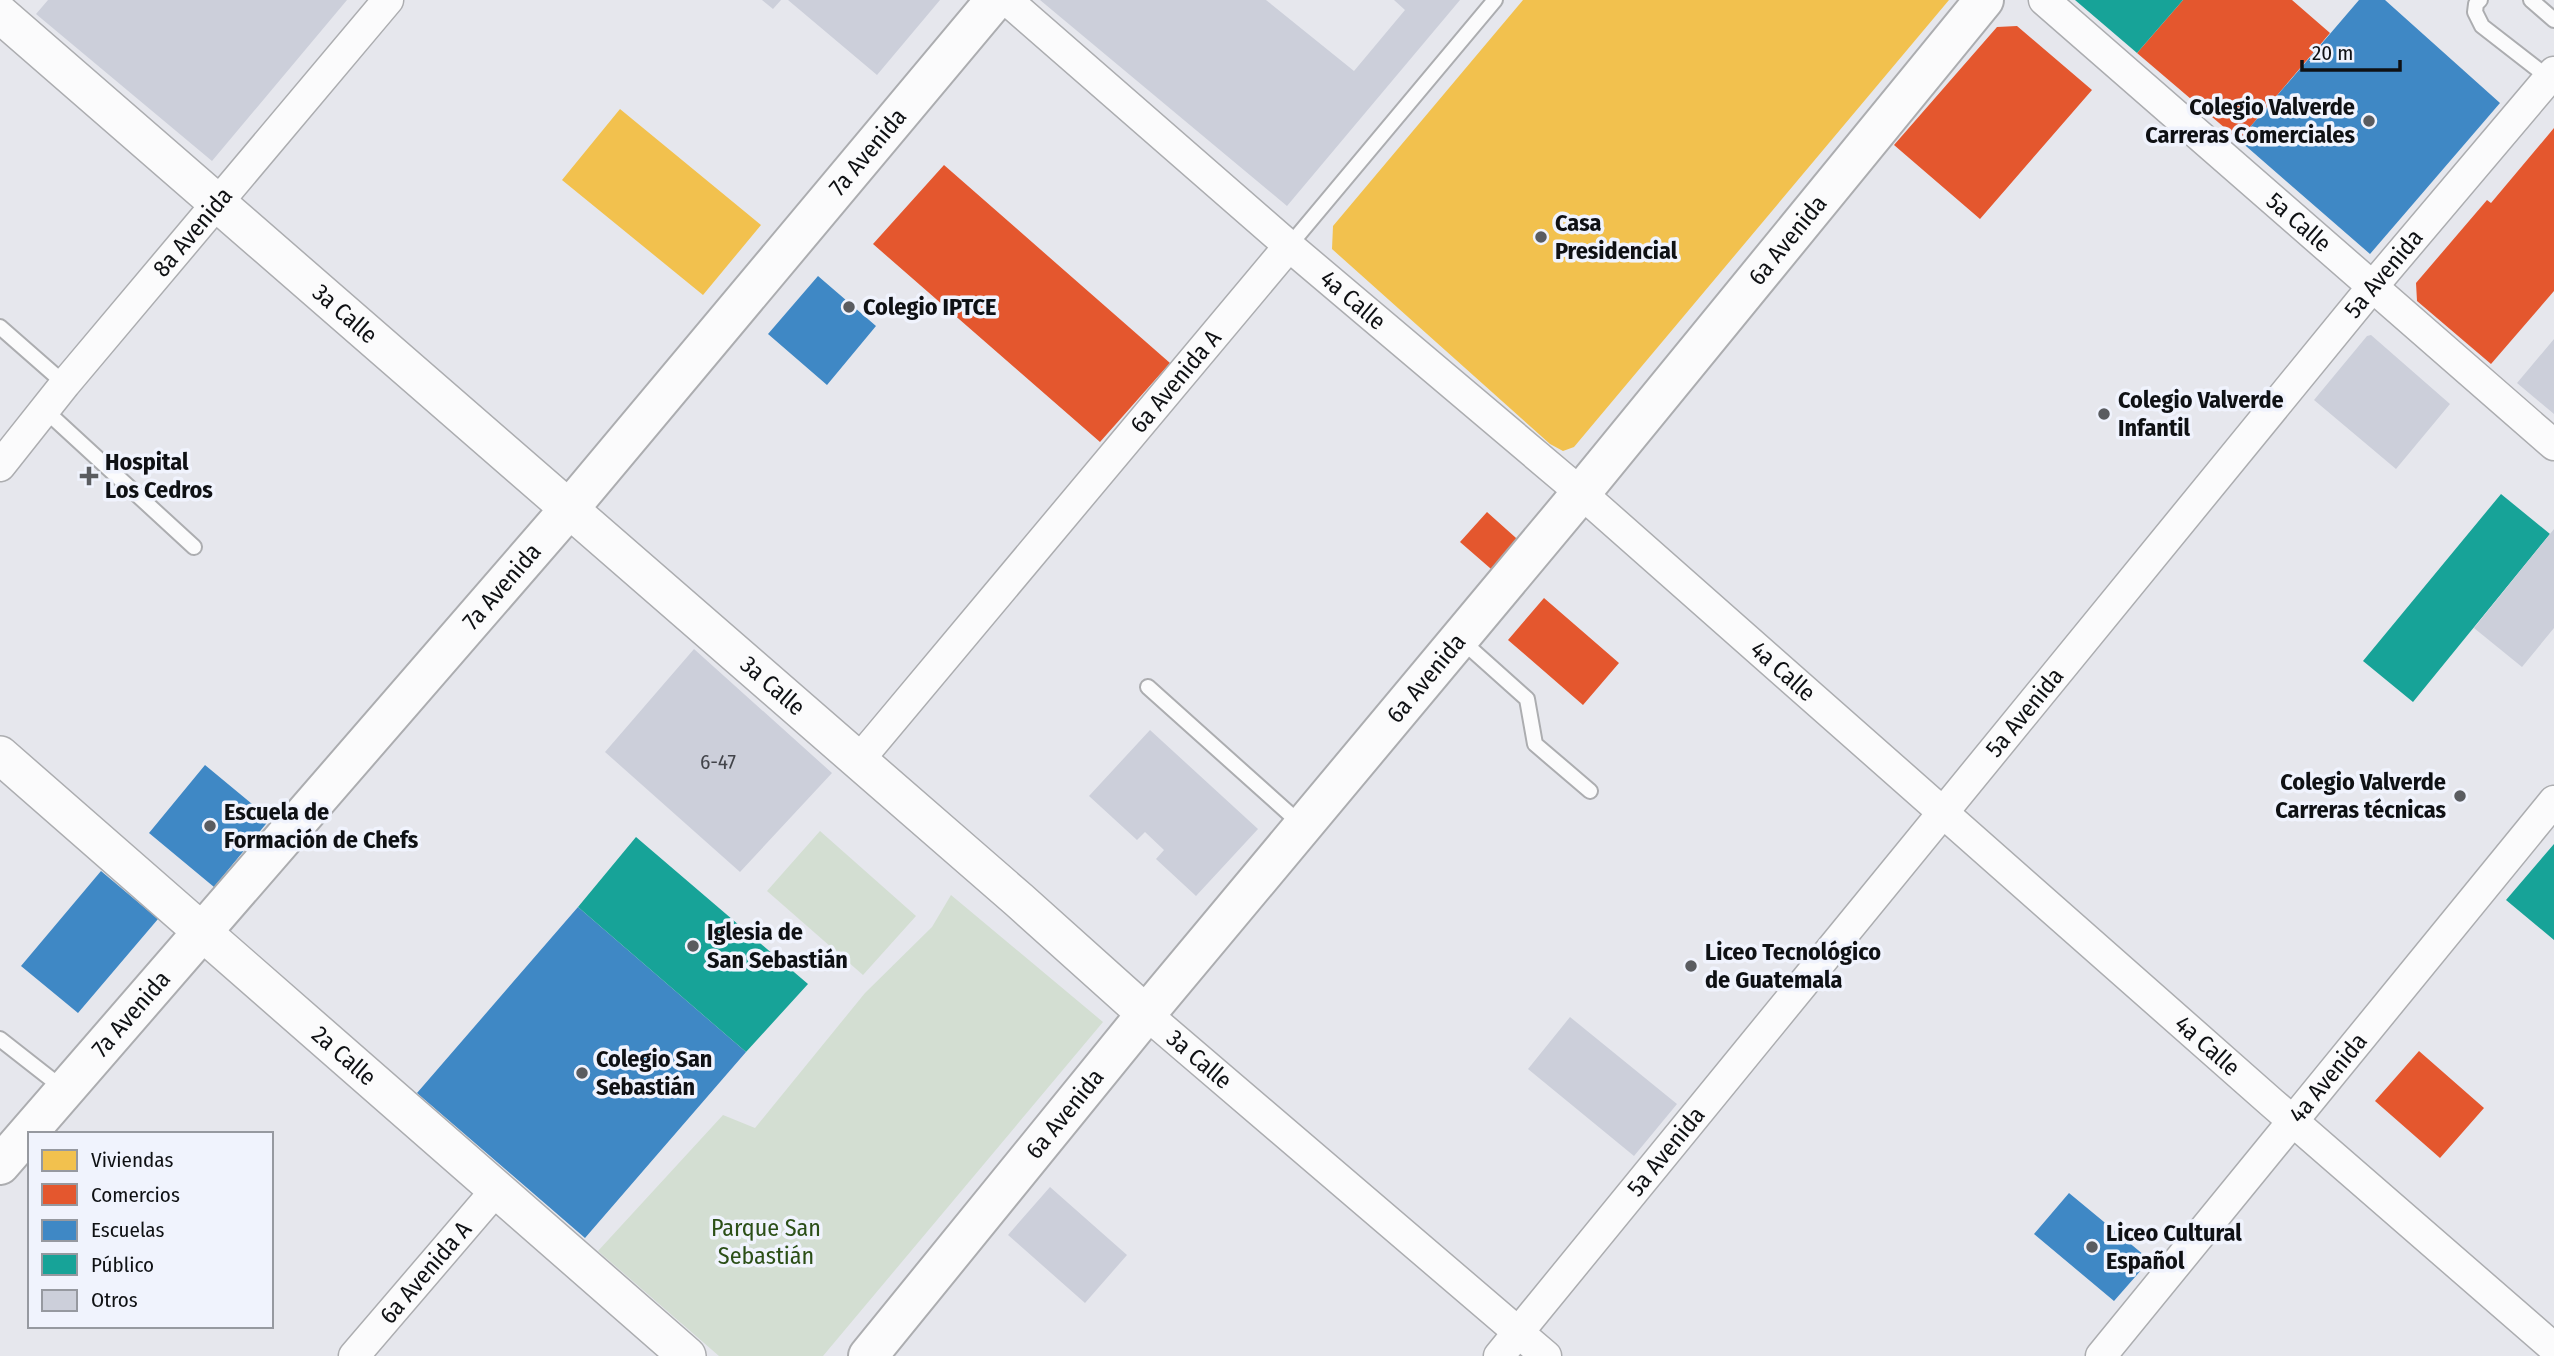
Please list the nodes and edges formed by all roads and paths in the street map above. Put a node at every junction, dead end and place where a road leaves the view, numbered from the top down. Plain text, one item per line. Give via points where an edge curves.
1 (388, 0) edge
2 (995, 0) edge
3 (1007, 0) edge
4 (1494, 0) edge
5 (1984, 0) edge
6 (2044, 0) edge
7 (2480, 0) edge
8 (2531, 0) edge
9 (0, 14) edge
10 (2554, 20) edge
11 (2551, 75) edge
12 (218, 204) junction
13 (1289, 246) junction
14 (2372, 286) junction
15 (0, 327) edge
16 (65, 384) junction
17 (46, 411) junction
18 (2554, 445) edge
19 (0, 466) edge
20 (1581, 493) junction
21 (569, 509) junction
22 (194, 547) dead end
23 (1460, 640) junction
24 (1148, 687) dead end
25 (0, 755) edge
26 (858, 761) junction
27 (1590, 791) dead end
28 (2554, 801) edge
29 (1942, 811) junction
30 (1304, 827) junction
31 (202, 931) junction
32 (1146, 1014) junction
33 (0, 1039) edge
34 (65, 1090) junction
35 (2294, 1121) junction
36 (29, 1132) edge
37 (28, 1133) edge
38 (0, 1165) edge
39 (497, 1189) junction
40 (1519, 1332) junction
41 (2543, 1348) edge
42 (354, 1356) edge
43 (687, 1356) edge
44 (868, 1356) edge
45 (1499, 1356) edge
46 (1546, 1356) edge
47 (2101, 1356) edge

1 - 12 street, 8a Avenida
2 - 21 main road, 7a Avenida
3 - 13 street, 4a Calle
4 - 13 lane, 6a Avenida A
5 - 20 main road, 6a Avenida
6 - 14 street, 5a Calle
7 - 11 lane via 2475,12 2482,26
8 - 10 lane
9 - 12 street, 3a Calle
11 - 14 street, 5a Avenida
12 - 16 street, 8a Avenida
12 - 21 street, 3a Calle
13 - 20 street, 4a Calle
13 - 26 street, 6a Avenida A
14 - 18 street, 5a Calle
14 - 29 street, 5a Avenida
15 - 16 lane
16 - 17 street, 8a Avenida
17 - 19 street, 8a Avenida
17 - 22 lane
20 - 23 main road, 6a Avenida
20 - 29 street, 4a Calle
21 - 26 street, 3a Calle
21 - 31 main road, 7a Avenida
23 - 27 lane via 1527,699 1535,744
23 - 30 main road, 6a Avenida
24 - 30 lane
25 - 31 street, 2a Calle
26 - 32 street, 3a Calle
28 - 35 street, 4a Avenida
29 - 35 street, 4a Calle
29 - 40 street, 5a Avenida
30 - 32 main road, 6a Avenida
31 - 34 main road, 7a Avenida
31 - 39 street, 2a Calle
32 - 40 street, 3a Calle
32 - 44 main road, 6a Avenida
33 - 34 lane
34 - 36 main road, 7a Avenida
35 - 41 street, 4a Calle
35 - 47 street, 4a Avenida
37 - 38 main road, 7a Avenida
39 - 42 street, 6a Avenida A
39 - 43 street, 2a Calle
40 - 45 street, 5a Avenida
40 - 46 street, 3a Calle

